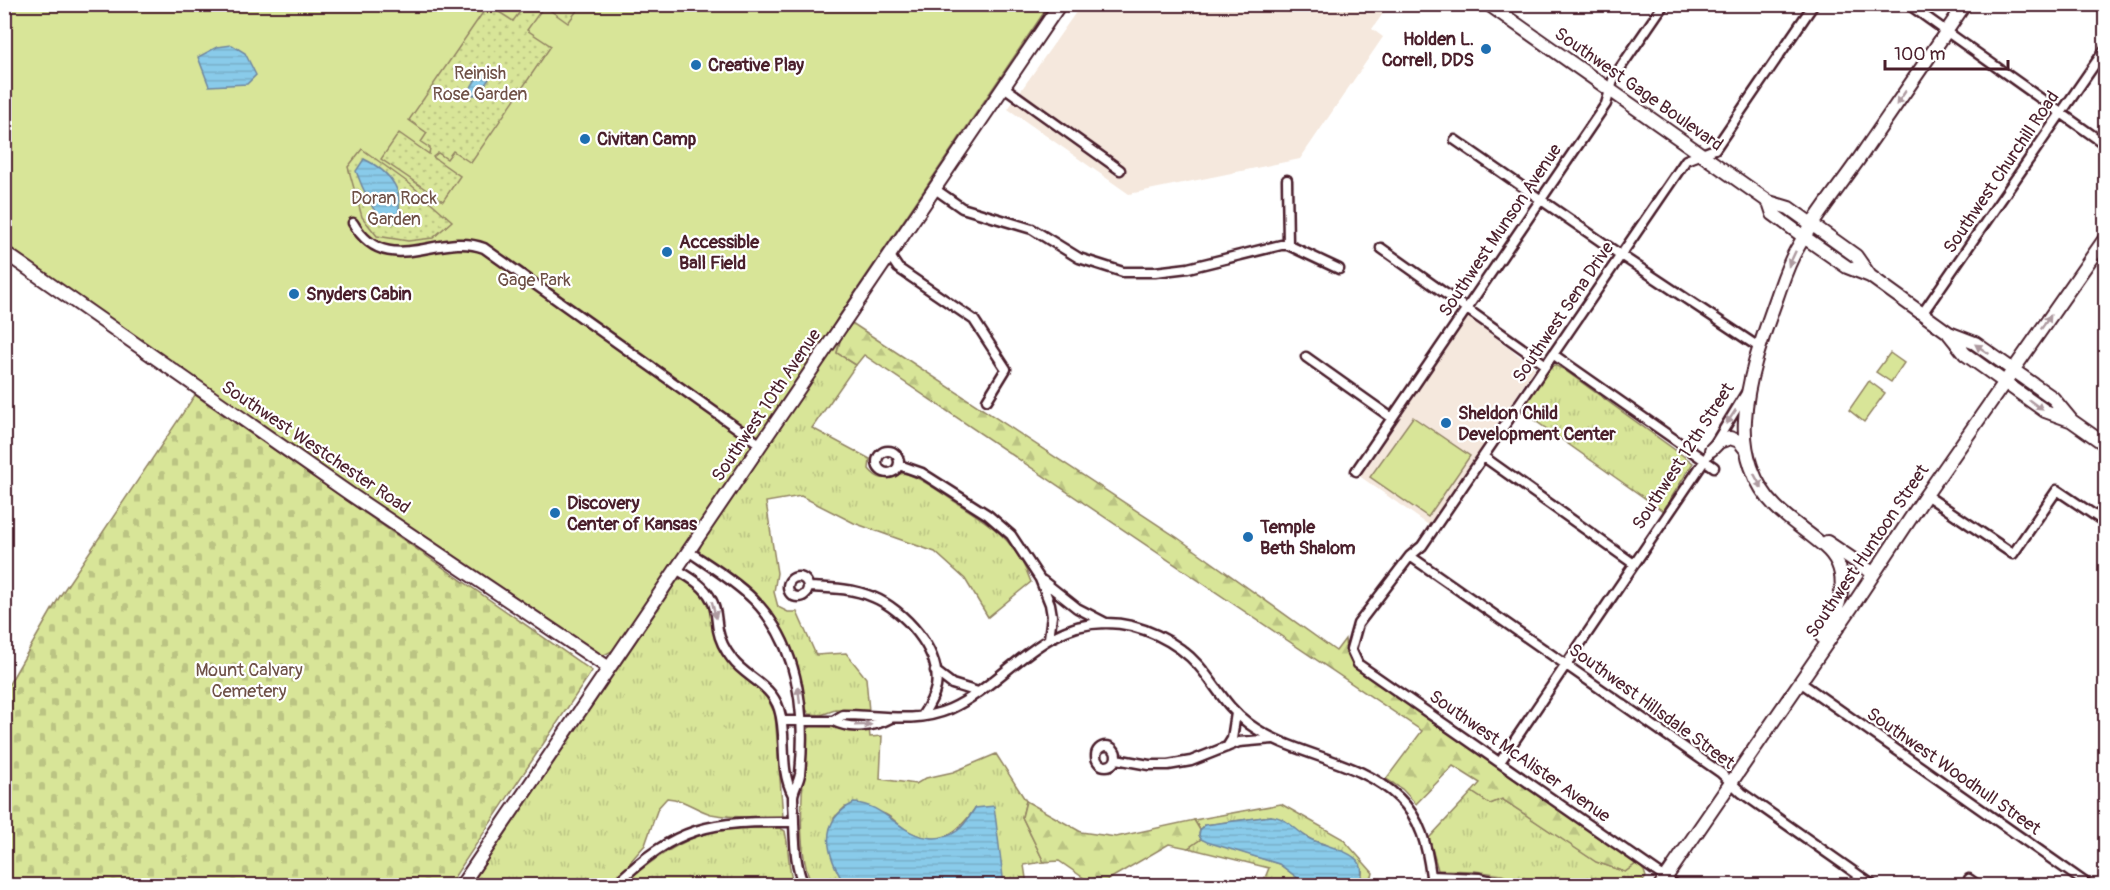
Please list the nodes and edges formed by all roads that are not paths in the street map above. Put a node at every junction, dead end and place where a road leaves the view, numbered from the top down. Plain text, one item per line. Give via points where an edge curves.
1 (1060, 4) edge
2 (1488, 4) edge
3 (1664, 4) edge
4 (1814, 4) edge
5 (1908, 4) edge
6 (1965, 4) edge
7 (1946, 32) junction
8 (2106, 48) edge
9 (1004, 87) junction
10 (1610, 90) junction
11 (2061, 112) junction
12 (1455, 140) dead end
13 (2106, 144) edge
14 (1700, 154) junction
15 (1120, 170) dead end
16 (1287, 180) dead end
17 (934, 189) junction
18 (1541, 200) junction
19 (1769, 202) junction
20 (352, 223) dead end
21 (1812, 225) junction
22 (1804, 237) junction
23 (2106, 237) edge
24 (1288, 245) junction
25 (1381, 248) dead end
26 (4, 252) edge
27 (1622, 255) junction
28 (890, 256) junction
29 (1339, 269) dead end
30 (1870, 276) junction
31 (1467, 309) junction
32 (1922, 314) junction
33 (1949, 333) junction
34 (1760, 348) junction
35 (1554, 355) junction
36 (1306, 357) dead end
37 (1546, 365) junction
38 (2013, 370) junction
39 (2005, 382) junction
40 (1751, 384) junction
41 (987, 400) dead end
42 (1392, 418) junction
43 (2072, 421) junction
44 (761, 445) junction
45 (2106, 446) edge
46 (1747, 451) junction
47 (1708, 455) junction
48 (1484, 457) junction
49 (899, 465) dead end
50 (1714, 467) dead end
51 (1356, 471) dead end
52 (1926, 495) junction
53 (1788, 518) junction
54 (2106, 523) edge
55 (688, 551) junction
56 (1410, 556) junction
57 (1634, 564) junction
58 (676, 569) junction
59 (1873, 573) junction
60 (1040, 579) junction
61 (808, 587) dead end
62 (1106, 623) junction
63 (1049, 638) junction
64 (1351, 649) joint
65 (1813, 663) junction
66 (1566, 665) junction
67 (609, 668) junction
68 (936, 671) junction
69 (1800, 682) junction
70 (978, 692) junction
71 (1236, 713) junction
72 (922, 716) junction
73 (782, 721) junction
74 (801, 721) junction
75 (1275, 739) junction
76 (1227, 747) junction
77 (1116, 759) dead end
78 (1500, 762) junction
79 (1731, 783) junction
80 (793, 795) junction
81 (794, 822) junction
82 (1431, 876) junction
83 (1969, 879) dead end
84 (1663, 881) edge
85 (461, 885) edge
86 (614, 885) edge
87 (804, 885) edge
88 (1429, 885) edge
89 (1515, 885) edge
90 (1677, 885) edge
91 (1874, 885) edge
92 (1979, 885) edge
93 (2090, 885) edge

1 - 9 main road, Southwest 10th Avenue
2 - 10 main road, Southwest Gage Boulevard
3 - 10 street, Southwest Munson Avenue via 1614,77
4 - 14 street, Southwest Sena Drive via 1715,149
5 - 7 street
6 - 7 main road, Southwest 12th Street
7 - 11 street
7 -> 21 main road, Southwest 12th Street
8 - 11 street, Southwest Churchill Road
9 - 15 street
9 - 17 main road, Southwest 10th Avenue
10 - 14 main road, Southwest Gage Boulevard
10 - 18 street, Southwest Munson Avenue via 1606,104
11 - 13 street
11 - 32 street, Southwest Churchill Road
12 - 18 street
14 - 19 main road, Southwest Gage Boulevard
14 - 27 street, Southwest Sena Drive via 1686,160
16 - 24 street
17 - 24 street via 962,208 1032,229 1079,258 1123,272 1188,268
17 - 28 main road, Southwest 10th Avenue
18 - 27 street
18 - 31 street, Southwest Munson Avenue
19 - 21 main road, Southwest Gage Boulevard via 1789,208
19 - 22 main road, Southwest Gage Boulevard via 1773,214
20 - 44 street via 367,241 389,250 412,252 458,243 484,248
21 - 22 main road, Southwest 12th Street
21 - 30 main road, Southwest Gage Boulevard via 1856,256
22 - 30 main road, Southwest Gage Boulevard via 1847,267
22 -> 34 main road, Southwest 12th Street via 1788,267
38 -> 23 main road, Southwest Huntoon Street
24 - 29 street
25 - 31 street
26 - 67 main road, Southwest Westchester Road
27 - 34 street
27 - 35 street, Southwest Sena Drive
28 - 41 street via 898,268 974,320 1006,369
28 - 44 main road, Southwest 10th Avenue
30 - 32 main road, Southwest Gage Boulevard
31 - 37 street
31 - 42 street, Southwest Munson Avenue
32 - 33 main road, Southwest Gage Boulevard
38 -> 33 main road, Southwest Gage Boulevard via 1975,343
33 - 39 main road, Southwest Gage Boulevard via 1965,354
34 - 40 main road, Southwest 12th Street
35 - 37 street, Southwest Sena Drive
35 - 47 street
36 - 42 street
37 - 48 street, Southwest Sena Drive
38 - 39 main road, Southwest Huntoon Street
38 - 43 main road, Southwest Gage Boulevard via 2053,398
39 -> 43 main road, Southwest Gage Boulevard via 2045,411
39 - 52 main road, Southwest Huntoon Street
40 - 46 main road via 1745,417
40 -> 47 street, Southwest 12th Street
42 - 51 street, Southwest Munson Avenue
43 - 45 main road, Southwest Gage Boulevard
44 - 55 main road, Southwest 10th Avenue
46 - 47 main road via 1740,441 1730,438 1719,442
46 -> 53 main road via 1761,488
47 - 50 street
47 - 57 street, Southwest 12th Street
48 - 56 street, Southwest Sena Drive via 1422,546
48 - 57 street
49 - 60 street via 922,473 1001,525 1020,545
52 - 54 street via 2013,554 2057,490
52 - 59 main road, Southwest Huntoon Street
53 - 59 main road
53 - 65 main road via 1827,548 1838,564 1841,579 1839,606 1814,652
55 - 58 main road, Southwest 10th Avenue
74 -> 55 street via 796,674 773,623 743,590
56 - 64 street, Southwest Sena Drive via 1358,624
56 - 66 street, Southwest Hillsdale Street
57 - 66 street, Southwest 12th Street
58 - 67 main road, Southwest 10th Avenue
58 -> 73 street via 710,597 724,647 738,666 772,695
59 - 65 main road, Southwest Huntoon Street
60 - 62 street via 1077,608
60 - 63 street via 1052,616
61 - 68 street via 861,592 887,603 911,624
62 - 63 street
62 - 71 street via 1145,631 1175,645 1199,666
63 - 70 street
64 - 78 street, Southwest McAlister Avenue via 1358,664
65 - 69 main road, Southwest Huntoon Street
66 - 78 street, Southwest 12th Street
66 - 79 street, Southwest Hillsdale Street
67 - 85 main road, Southwest 10th Avenue
68 - 70 street via 952,684
68 - 72 street via 934,694
69 - 79 main road, Southwest Huntoon Street
69 - 93 street, Southwest Woodhull Street
70 - 72 street via 948,710
71 - 75 street
71 - 76 street via 1234,733
72 - 74 street via 860,726 833,720
73 - 74 street
73 - 80 street via 786,782
74 - 80 street via 800,776
75 - 76 street
75 - 82 street via 1368,776 1395,794 1418,824
76 - 77 street via 1168,765
78 - 84 street, Southwest McAlister Avenue
79 - 84 main road, Southwest Huntoon Street
79 - 91 street, Southwest Hillsdale Street
80 - 81 street
81 - 86 street via 734,822 701,829 659,847
81 - 87 street via 796,860
82 - 88 street
82 - 89 street via 1479,878
83 - 92 street
84 - 90 street, Southwest McAlister Avenue

